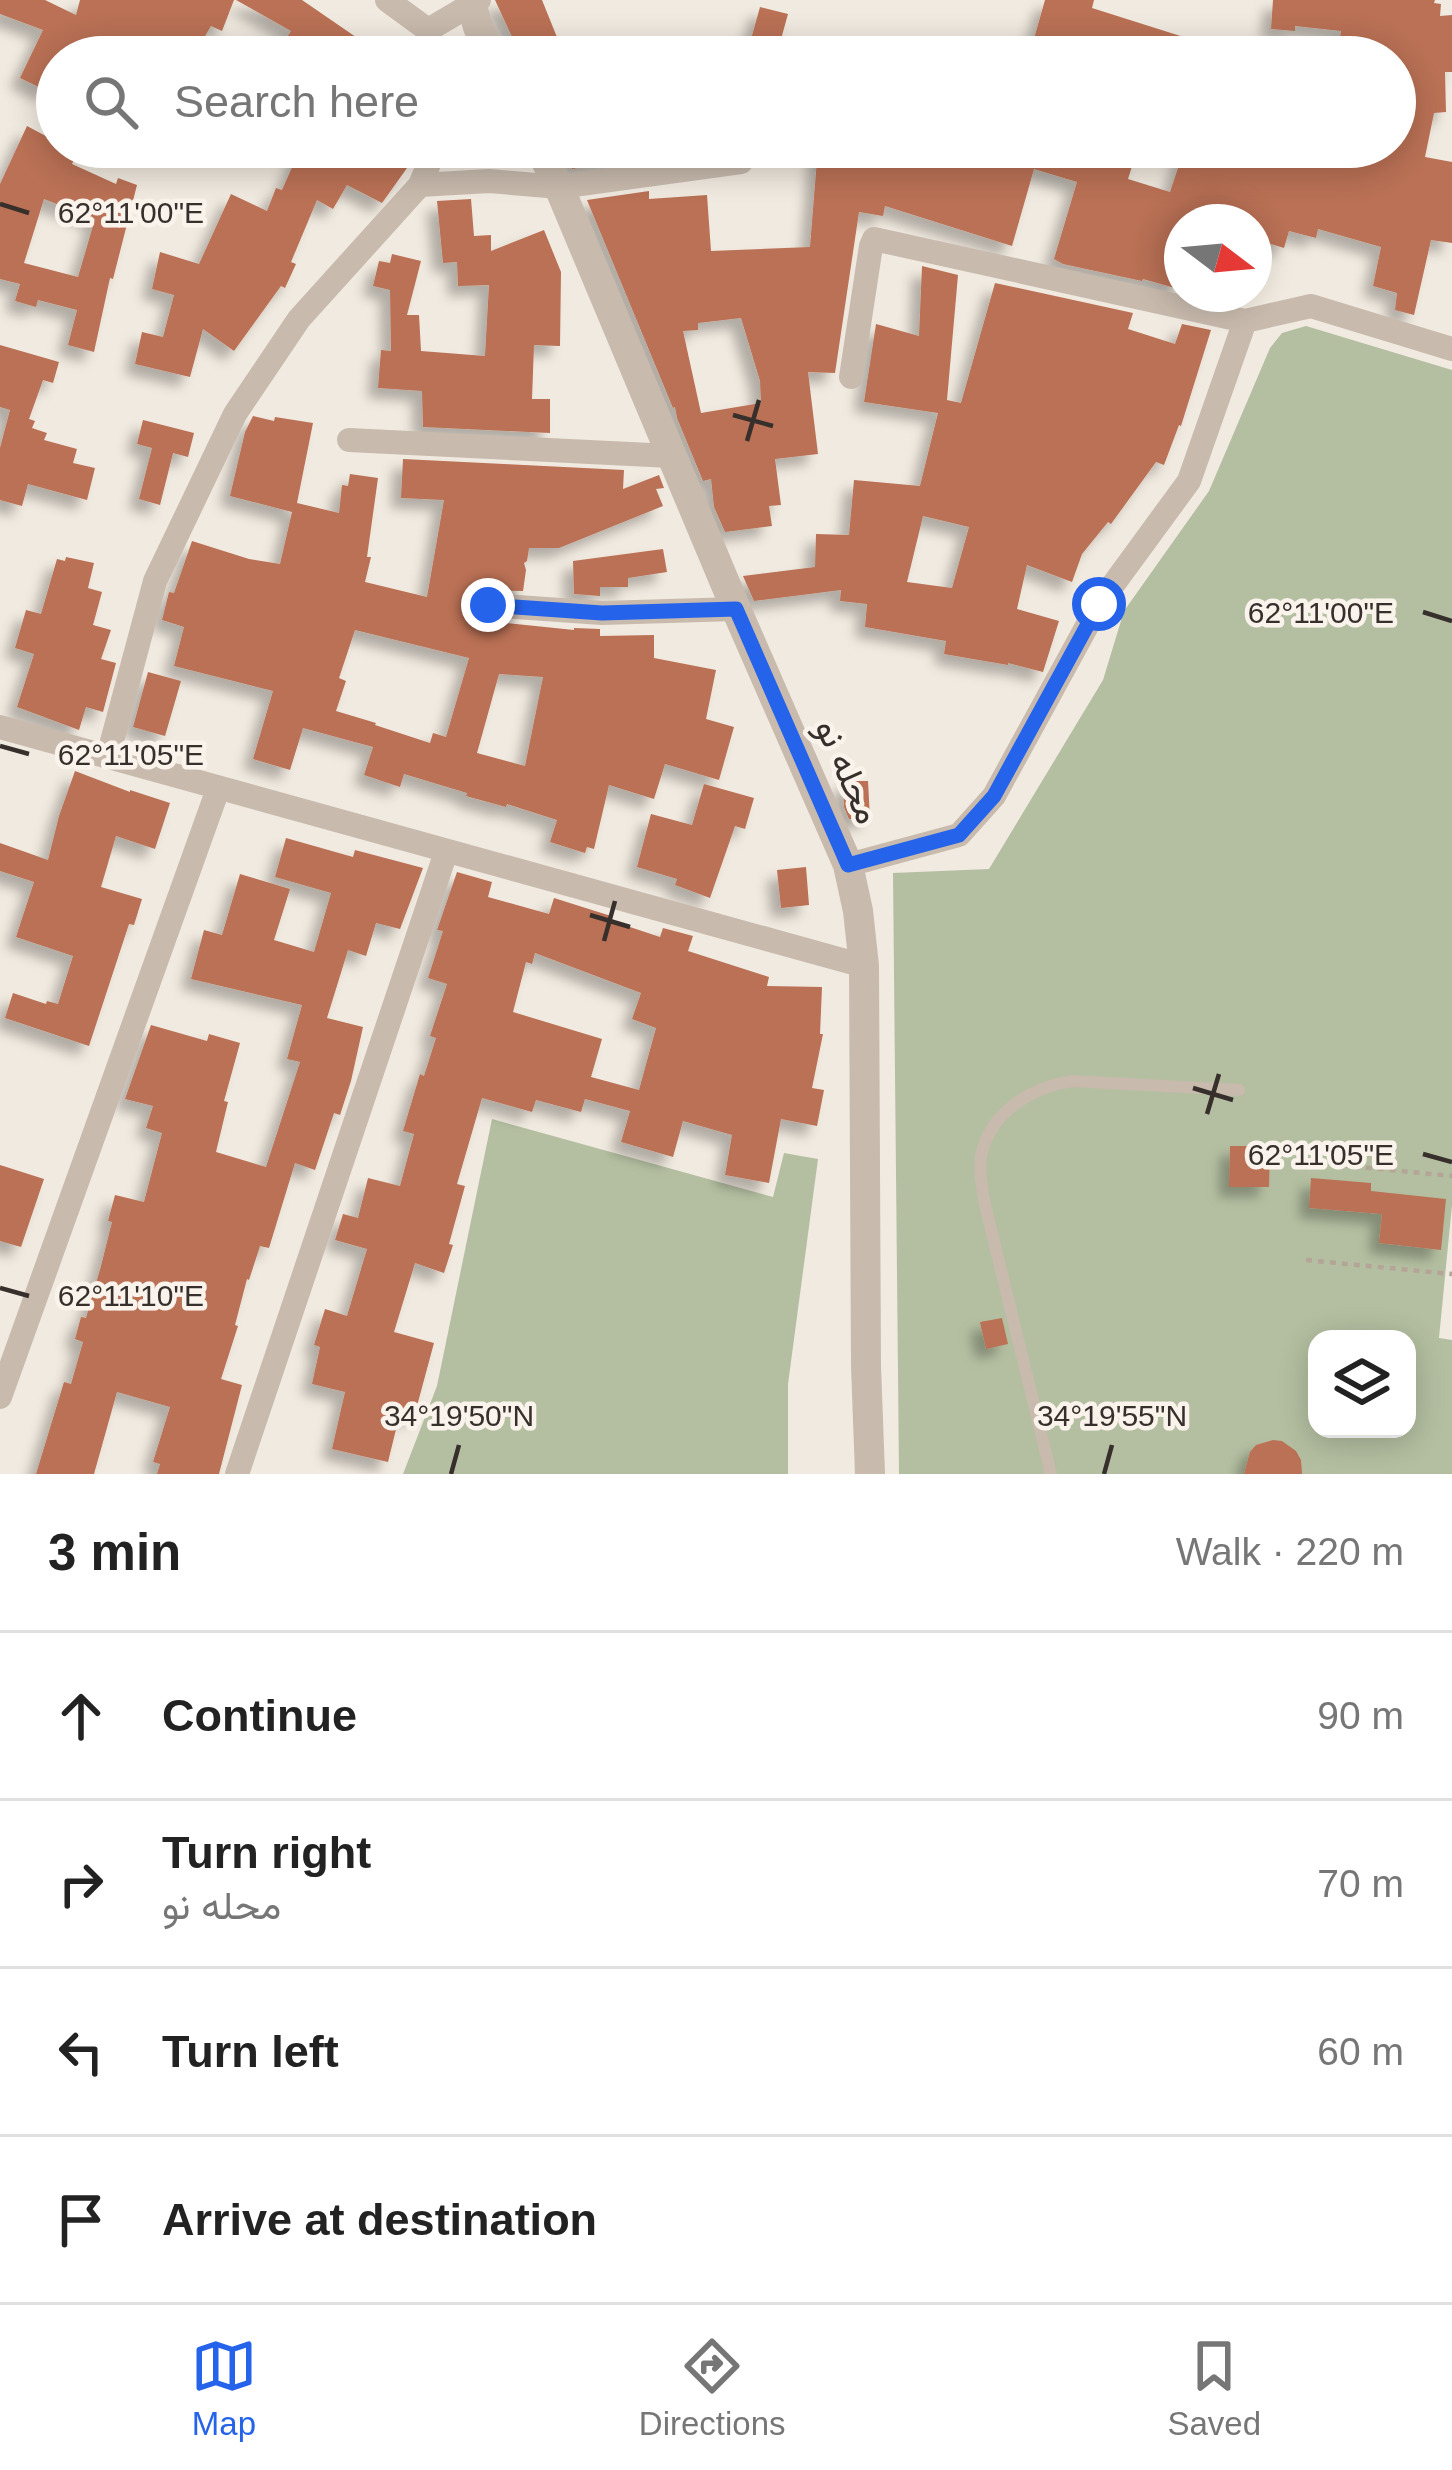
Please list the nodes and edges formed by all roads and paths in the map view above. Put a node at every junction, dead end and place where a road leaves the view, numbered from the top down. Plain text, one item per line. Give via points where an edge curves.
1 (386, 0) edge
2 (473, 2) edge
3 (428, 30) junction
4 (429, 36) edge
5 (482, 36) edge
6 (427, 168) edge
7 (550, 168) edge
8 (698, 168) edge
9 (420, 185) junction
10 (560, 187) junction
11 (1245, 322) junction
12 (1452, 349) edge
13 (851, 376) dead end
14 (349, 440) dead end
15 (671, 455) junction
16 (488, 605) dead end
17 (736, 609) junction
18 (0, 727) edge
19 (108, 756) junction
20 (218, 789) junction
21 (446, 851) junction
22 (848, 865) junction
23 (864, 966) junction
24 (1239, 1090) dead end
25 (1318, 1163) dead end
26 (1452, 1176) edge
27 (1306, 1260) dead end
28 (1452, 1274) edge
29 (0, 1397) edge
30 (237, 1474) edge
31 (870, 1474) edge
32 (1051, 1474) edge

1 - 3 street
2 - 3 street
2 - 5 street
3 - 4 street
6 - 9 street
7 - 10 street, محله نو
8 - 10 street
9 - 10 street
9 - 19 street via 299,319 235,414 155,581
10 - 15 street, محله نو
11 - 12 street via 1311,306
11 - 13 street via 874,239
11 - 22 street via 1189,482 1099,604 994,796 959,835
14 - 15 street
15 - 17 street, محله نو
16 - 17 street via 602,613
17 - 22 street, محله نو
18 - 19 street
19 - 20 street
20 - 21 street
20 - 29 street
21 - 23 street
21 - 30 street
22 - 23 street, محله نو
23 - 31 street, محله نو
24 - 32 lane via 1048,1084 1017,1101 983,1148 985,1205
25 - 26 path
27 - 28 path

